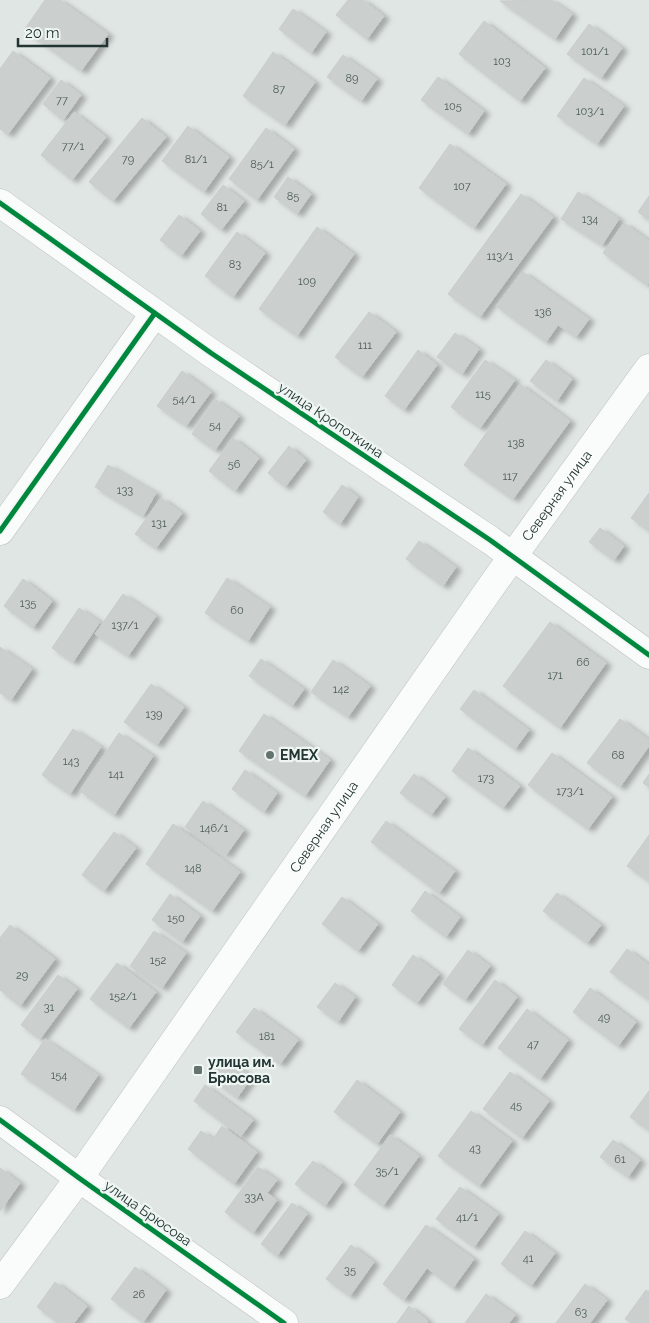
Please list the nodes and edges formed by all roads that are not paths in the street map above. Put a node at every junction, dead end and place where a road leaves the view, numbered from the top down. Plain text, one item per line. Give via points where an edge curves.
1 (0, 203) edge
2 (155, 313) junction
3 (649, 368) edge
4 (0, 532) edge
5 (513, 558) junction
6 (649, 655) edge
7 (0, 1120) edge
8 (79, 1178) junction
9 (0, 1285) edge
10 (284, 1323) edge

1 - 2 street, улица Кропоткина
2 - 4 street
2 - 5 street, улица Кропоткина
3 - 5 street, Северная улица
5 - 6 street, улица Кропоткина
5 - 8 street, Северная улица
7 - 8 street, улица Брюсова
8 - 9 street, Северная улица
8 - 10 street, улица Брюсова

